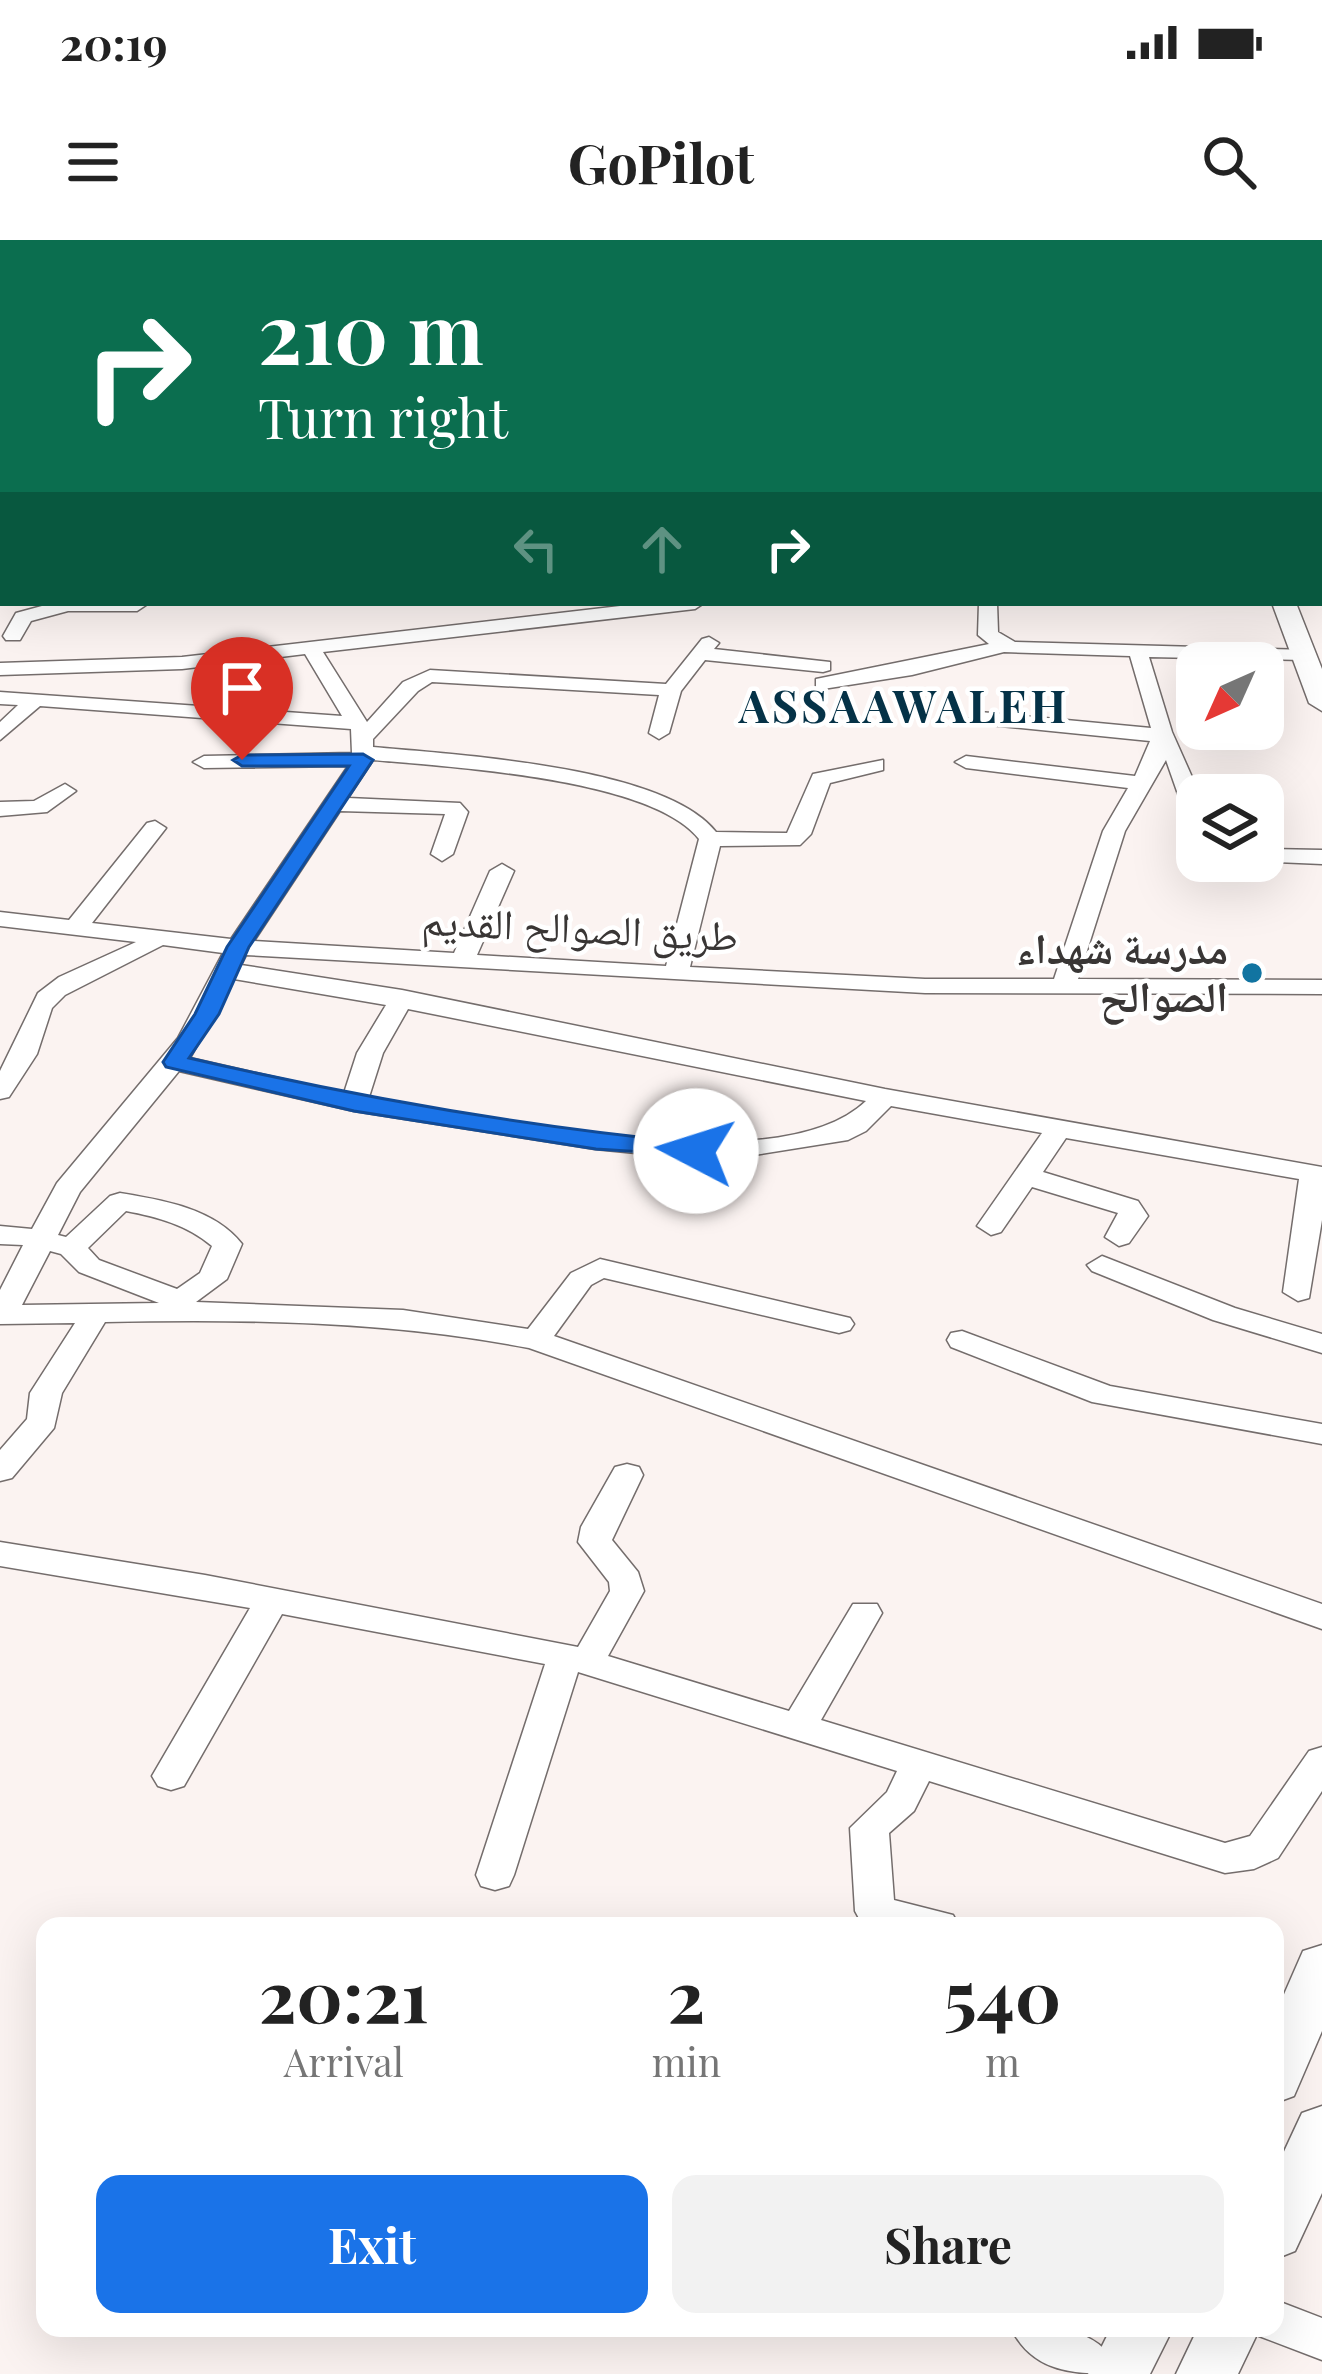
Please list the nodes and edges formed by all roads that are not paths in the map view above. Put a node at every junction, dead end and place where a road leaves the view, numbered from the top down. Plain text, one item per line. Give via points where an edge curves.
1 (92, 606) edge
2 (136, 606) edge
3 (988, 606) edge
4 (599, 607) edge
5 (1289, 607) edge
6 (119, 628) dead end
7 (1322, 631) edge
8 (13, 636) dead end
9 (1004, 646) junction
10 (311, 648) junction
11 (1138, 652) junction
12 (1304, 654) junction
13 (0, 669) edge
14 (671, 690) junction
15 (0, 698) edge
16 (33, 703) junction
17 (1322, 703) edge
18 (980, 718) dead end
19 (0, 734) edge
20 (659, 734) dead end
21 (1164, 736) junction
22 (362, 743) junction
23 (204, 762) dead end
24 (966, 762) dead end
25 (875, 765) dead end
26 (1182, 774) edge
27 (1144, 784) junction
28 (65, 791) dead end
29 (334, 804) junction
30 (0, 809) edge
31 (155, 828) dead end
32 (710, 838) junction
33 (442, 854) dead end
34 (1284, 856) edge
35 (1322, 857) edge
36 (502, 871) dead end
37 (0, 919) edge
38 (75, 928) junction
39 (156, 939) junction
40 (233, 958) junction
41 (463, 960) junction
42 (676, 974) junction
43 (1063, 988) junction
44 (1322, 990) edge
45 (402, 998) junction
46 (175, 1062) junction
47 (0, 1091) edge
48 (885, 1096) junction
49 (354, 1103) junction
50 (1060, 1127) junction
51 (1318, 1174) edge
52 (1027, 1177) junction
53 (991, 1226) dead end
54 (0, 1235) edge
55 (1119, 1237) dead end
56 (39, 1238) junction
57 (71, 1248) junction
58 (1102, 1265) dead end
59 (1298, 1292) dead end
60 (175, 1306) junction
61 (94, 1314) junction
62 (1, 1315) edge
63 (839, 1324) dead end
64 (536, 1340) junction
65 (962, 1340) dead end
66 (1322, 1344) edge
67 (1322, 1434) edge
68 (0, 1470) edge
69 (627, 1474) dead end
70 (0, 1554) edge
71 (272, 1600) junction
72 (865, 1613) dead end
73 (1322, 1617) edge
74 (577, 1659) junction
75 (799, 1726) junction
76 (920, 1761) junction
77 (1322, 1761) edge
78 (171, 1776) dead end
79 (495, 1875) dead end
80 (871, 1917) edge
81 (1322, 1966) edge
82 (1284, 2051) edge
83 (1322, 2130) edge
84 (1284, 2213) edge
85 (1284, 2324) edge
86 (1047, 2337) edge
87 (1138, 2337) edge
88 (1225, 2337) edge
89 (1322, 2339) edge
90 (1098, 2374) edge
91 (1118, 2374) edge
92 (1206, 2374) edge

1 - 8 street via 45,608 23,617
2 - 6 street
3 - 9 street via 988,634
4 - 10 street
5 - 7 main road
5 - 12 main road
9 - 11 street
9 - 14 street via 912,669 823,674 705,648
10 - 13 street via 132,667
10 - 22 street
11 - 12 street
11 - 21 street
12 - 17 main road
14 - 20 street
14 - 22 street via 423,677
15 - 16 street
16 - 19 street
16 - 22 street via 217,710
18 - 21 street
21 - 26 street
21 - 27 street
22 - 23 street
22 - 29 street
22 - 32 street via 578,780 678,808 705,825
24 - 27 street
25 - 32 street via 820,779 792,841
27 - 43 street via 1114,831
28 - 30 street via 46,805
29 - 33 street via 452,808
29 - 40 street
31 - 38 street
32 - 42 street
34 - 35 street
36 - 41 street
37 - 38 street
38 - 39 street
39 - 40 street
39 - 47 street via 56,990 17,1026 29,1042
40 - 41 street, طريق الصوالح القديم
40 - 45 street
40 - 46 street
41 - 42 street, طريق الصوالح القديم
42 - 43 street, طريق الصوالح القديم
43 - 44 street, طريق الصوالح القديم
45 - 48 street
45 - 49 street via 370,1053
46 - 49 street
46 - 56 street via 67,1189
48 - 49 street via 838,1134 717,1153
48 - 50 street
50 - 51 street
50 - 52 street
51 - 59 street
52 - 53 street
52 - 55 street via 1128,1207 1134,1216
54 - 56 street
56 - 57 street
56 - 62 street
57 - 60 street via 89,1266
57 - 60 street via 120,1202 212,1229 227,1244 224,1263
58 - 66 street
60 - 61 street
60 - 64 street via 423,1319
61 - 62 street
61 - 68 street via 46,1393 43,1421
63 - 64 street via 600,1268 581,1280
64 - 73 street
65 - 67 street via 1103,1396
69 - 74 street via 595,1542 627,1591
70 - 71 street
71 - 74 street
71 - 78 street
72 - 75 street
74 - 75 street
74 - 79 street via 550,1695
75 - 76 street
76 - 77 street via 1225,1858 1264,1847
76 - 80 street via 901,1802 869,1828
81 - 82 main road
83 - 84 main road
85 - 89 street
86 - 90 street
87 - 91 main road
88 - 92 main road

